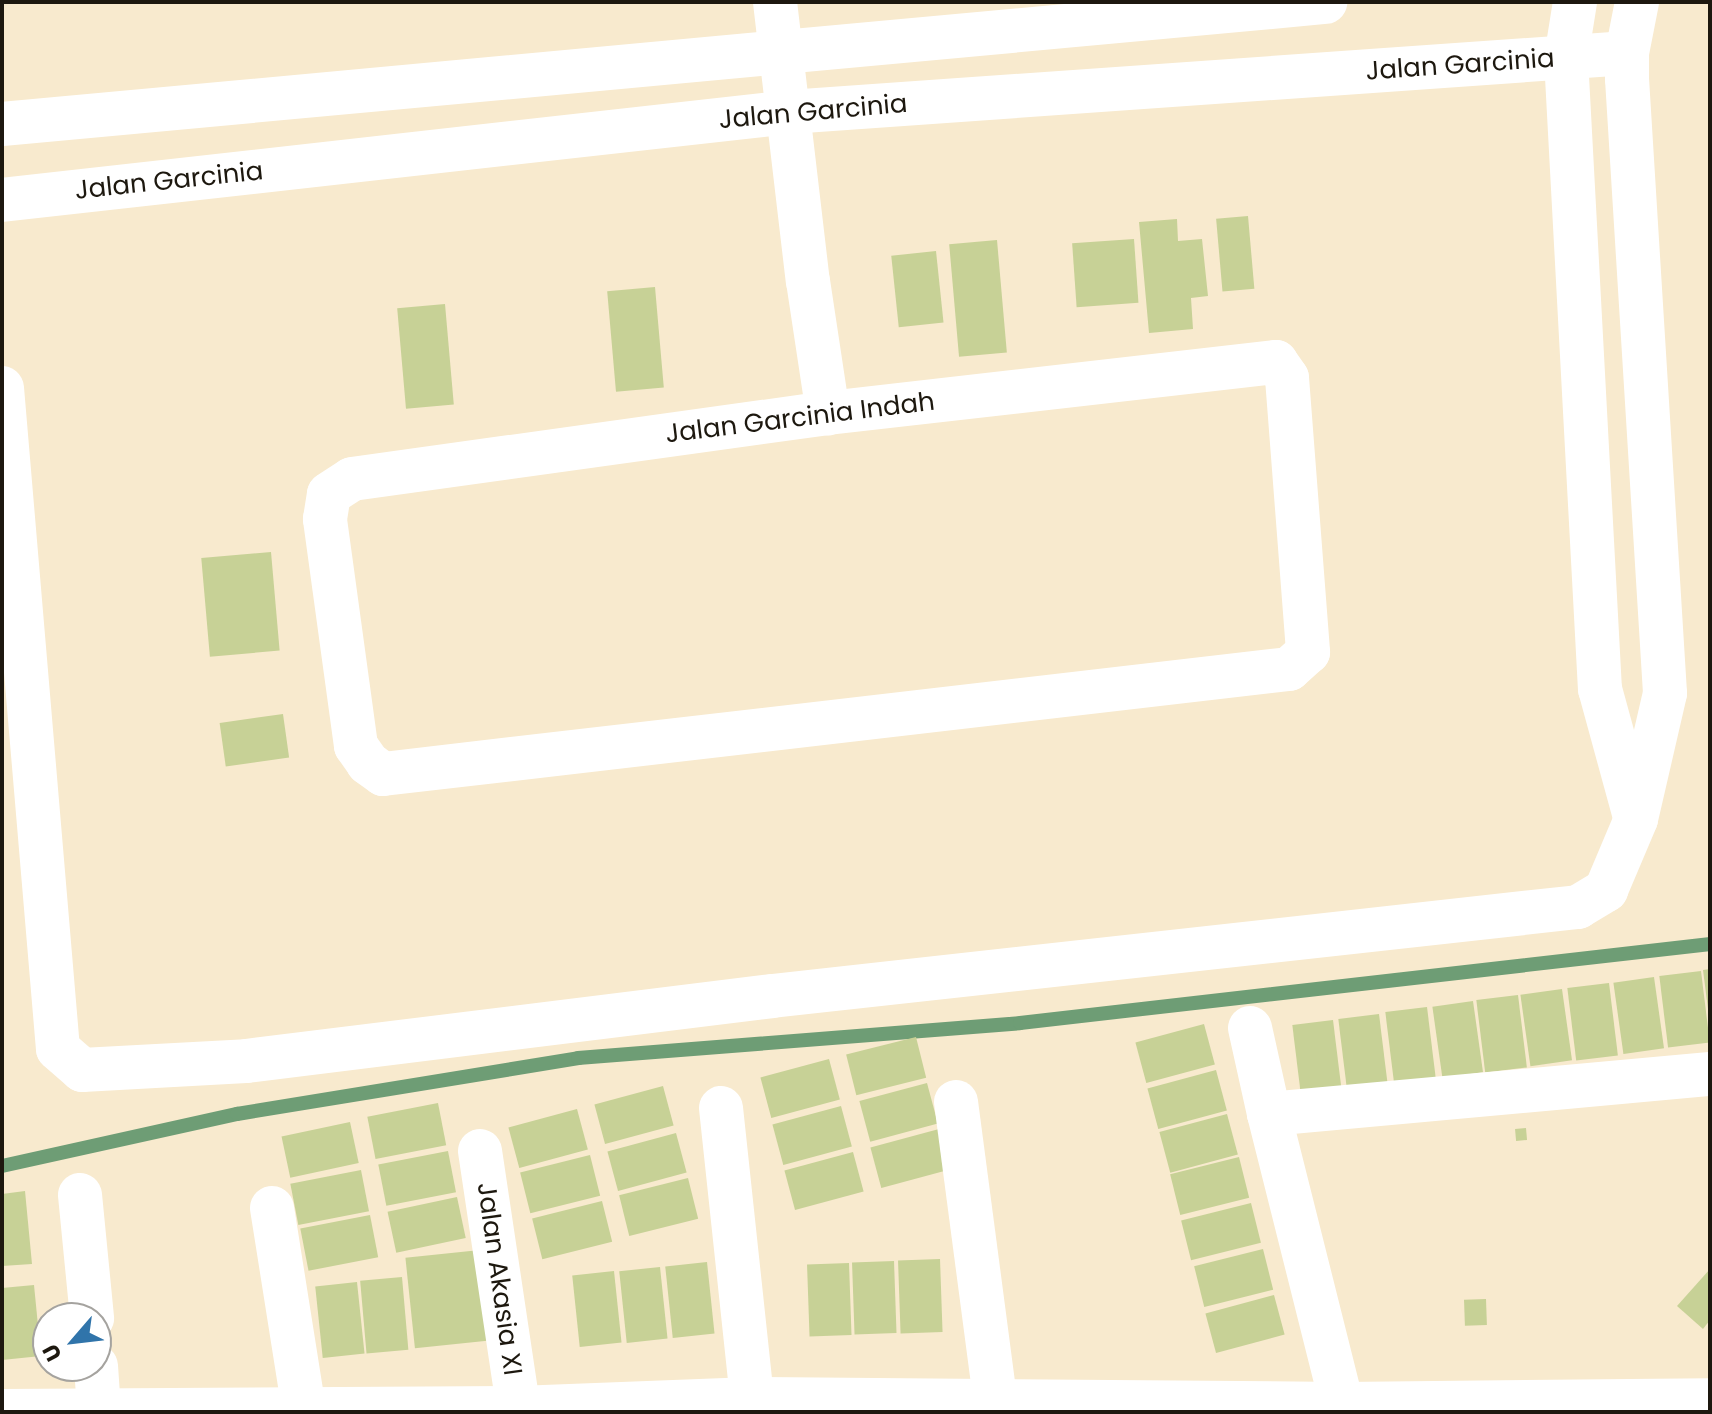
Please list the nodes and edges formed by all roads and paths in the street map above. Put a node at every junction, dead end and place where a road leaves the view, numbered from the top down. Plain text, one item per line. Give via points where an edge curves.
1 (775, 2) edge
2 (1325, 2) edge
3 (1575, 2) edge
4 (1637, 2) edge
5 (780, 53) junction
6 (1627, 53) junction
7 (1566, 58) junction
8 (789, 112) junction
9 (2, 124) edge
10 (2, 200) edge
11 (2, 388) edge
12 (828, 413) junction
13 (1636, 819) junction
14 (1250, 1028) dead end
15 (1710, 1074) edge
16 (956, 1102) dead end
17 (721, 1108) dead end
18 (1269, 1114) junction
19 (480, 1151) dead end
20 (80, 1195) dead end
21 (272, 1208) dead end
22 (90, 1302) edge
23 (97, 1382) edge
24 (752, 1399) junction
25 (995, 1400) junction
26 (1710, 1400) edge
27 (1632, 1406) edge
28 (1343, 1408) edge
29 (304, 1409) junction
30 (99, 1410) junction
31 (518, 1410) edge
32 (2, 1411) edge

1 - 5 street
2 - 5 street
3 - 7 street
4 - 6 street
5 - 8 street
5 - 9 street
6 - 7 street, Jalan Garcinia
6 - 13 street via 1665,693
7 - 8 street, Jalan Garcinia
7 - 13 street via 1600,689
8 - 10 street, Jalan Garcinia
8 - 12 street
11 - 13 street via 58,1049 82,1070 246,1061 772,996 1578,907 1606,890
12 - 12 street, Jalan Garcinia Indah via 1276,362 1287,378 1308,652 1289,669 1266,674 383,774 368,763 356,746 325,519 329,494 352,479
14 - 18 street
15 - 18 street
16 - 25 street
17 - 24 street
18 - 28 street
19 - 31 street, Jalan Akasia XI
20 - 22 street
21 - 29 street
23 - 30 street
24 - 25 street
24 - 31 street
25 - 28 street
26 - 27 street
27 - 28 street
29 - 30 street
29 - 31 street
30 - 32 street

